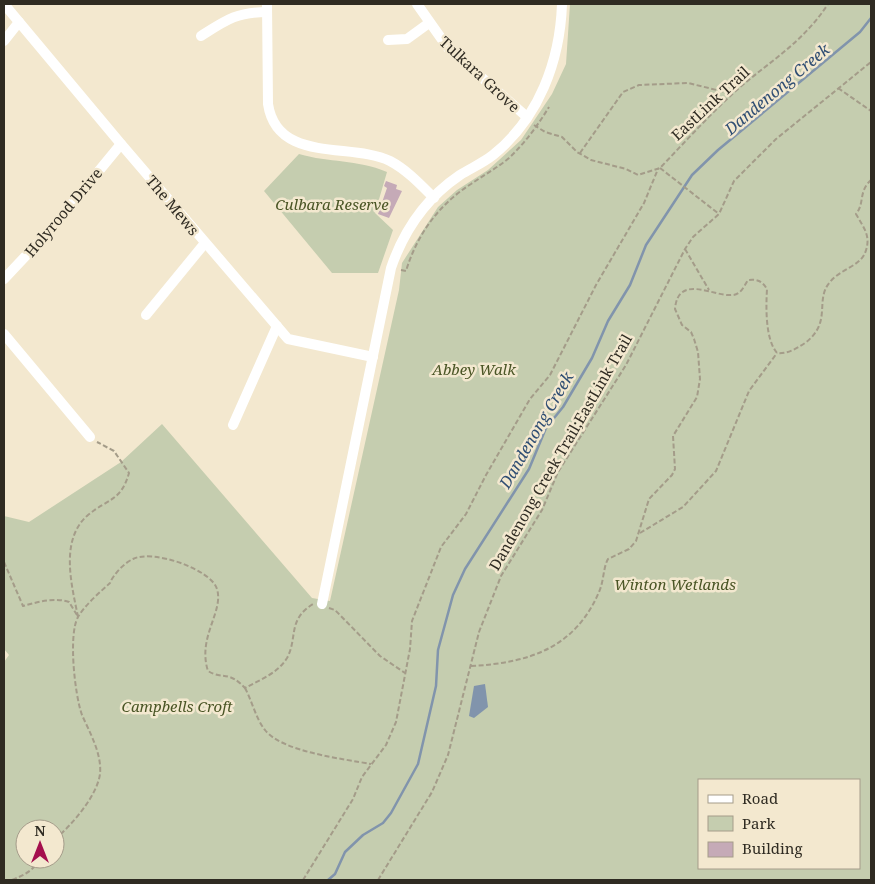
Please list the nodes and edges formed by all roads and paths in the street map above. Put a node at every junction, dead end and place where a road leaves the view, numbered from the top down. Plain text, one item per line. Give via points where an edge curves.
1 (4, 4) edge
2 (418, 4) edge
3 (562, 4) edge
4 (828, 4) edge
5 (267, 8) edge
6 (19, 22) junction
7 (429, 23) junction
8 (201, 36) dead end
9 (388, 40) dead end
10 (4, 41) edge
11 (871, 62) edge
12 (838, 88) junction
13 (733, 94) junction
14 (549, 107) dead end
15 (871, 111) edge
16 (527, 117) junction
17 (536, 127) junction
18 (121, 144) junction
19 (580, 154) junction
20 (659, 168) junction
21 (871, 180) edge
22 (434, 198) junction
23 (719, 214) junction
24 (205, 243) junction
25 (685, 249) junction
26 (391, 268) junction
27 (4, 278) edge
28 (709, 290) junction
29 (146, 314) dead end
30 (277, 326) junction
31 (4, 334) edge
32 (776, 353) junction
33 (373, 357) junction
34 (233, 425) dead end
35 (90, 437) joint
36 (640, 533) junction
37 (4, 562) edge
38 (322, 604) junction
39 (78, 617) junction
40 (471, 666) junction
41 (406, 674) junction
42 (245, 688) junction
43 (371, 764) junction
44 (65, 830) edge
45 (32, 869) edge
46 (12, 880) edge
47 (303, 880) edge
48 (378, 880) edge

1 - 6 street, The Mews
2 - 7 street, Tulkara Grove
3 - 16 street via 560,34 553,63 540,96
4 - 13 path, EastLink Trail via 800,40
5 - 8 street via 232,16
5 - 22 street via 268,104 270,116 278,128 292,139 316,149 364,152 390,160 412,175
6 - 10 street
6 - 18 street, The Mews
7 - 9 street via 407,39
7 - 16 street, Tulkara Grove via 448,48
11 - 12 path
12 - 15 path
12 - 23 path via 776,139 734,182
13 - 19 path via 688,83 639,85 623,92
13 - 20 path, EastLink Trail
14 - 17 path
16 - 17 path
16 - 22 street via 493,155 461,175
17 - 19 path via 562,136
17 - 26 path via 509,158 445,204 422,234 406,271
18 - 24 street, The Mews
18 - 27 street, Holyrood Drive via 52,228
19 - 20 path via 638,175
20 - 23 path
20 - 41 path via 644,204 596,285 550,375 530,399 466,514 441,547 412,621
21 - 32 path via 861,193 856,214 867,233 866,253 828,283 822,321 811,338 785,354
22 - 26 street via 408,228
23 - 25 path, Dandenong Creek Trail;EastLink Trail
24 - 29 street
24 - 30 street, The Mews
25 - 28 path
25 - 40 path, Dandenong Creek Trail;EastLink Trail via 626,364 558,472 542,510 501,576 479,632
26 - 33 street
28 - 32 path via 732,296 741,292 748,280 762,281 767,289 765,308 772,348
28 - 36 path via 686,290 675,303 680,322 691,332 696,345 699,388 694,406 673,436 675,469 649,499
30 - 33 street, The Mews via 288,339
30 - 34 street
31 - 35 street
32 - 36 path via 749,392 716,471 683,507
33 - 38 street
35 - 39 path via 114,451 129,473 124,490 87,517 73,536 70,574
36 - 40 path via 629,549 608,558 599,591 586,618 571,633 533,656
37 - 39 path via 23,606 47,599 63,600 69,602
38 - 41 path via 335,610 380,656
38 - 42 path via 304,609 286,658 274,672
39 - 42 path via 133,558 160,556 195,569 213,580 218,591 204,643 208,671 234,677
39 - 44 path via 74,641 78,702 95,747 100,772 73,823
40 - 48 path, Dandenong Creek Trail;EastLink Trail via 450,746 432,792
41 - 43 path via 396,722 386,744
42 - 43 path via 266,731 275,738 304,751
43 - 47 path
45 - 46 path

